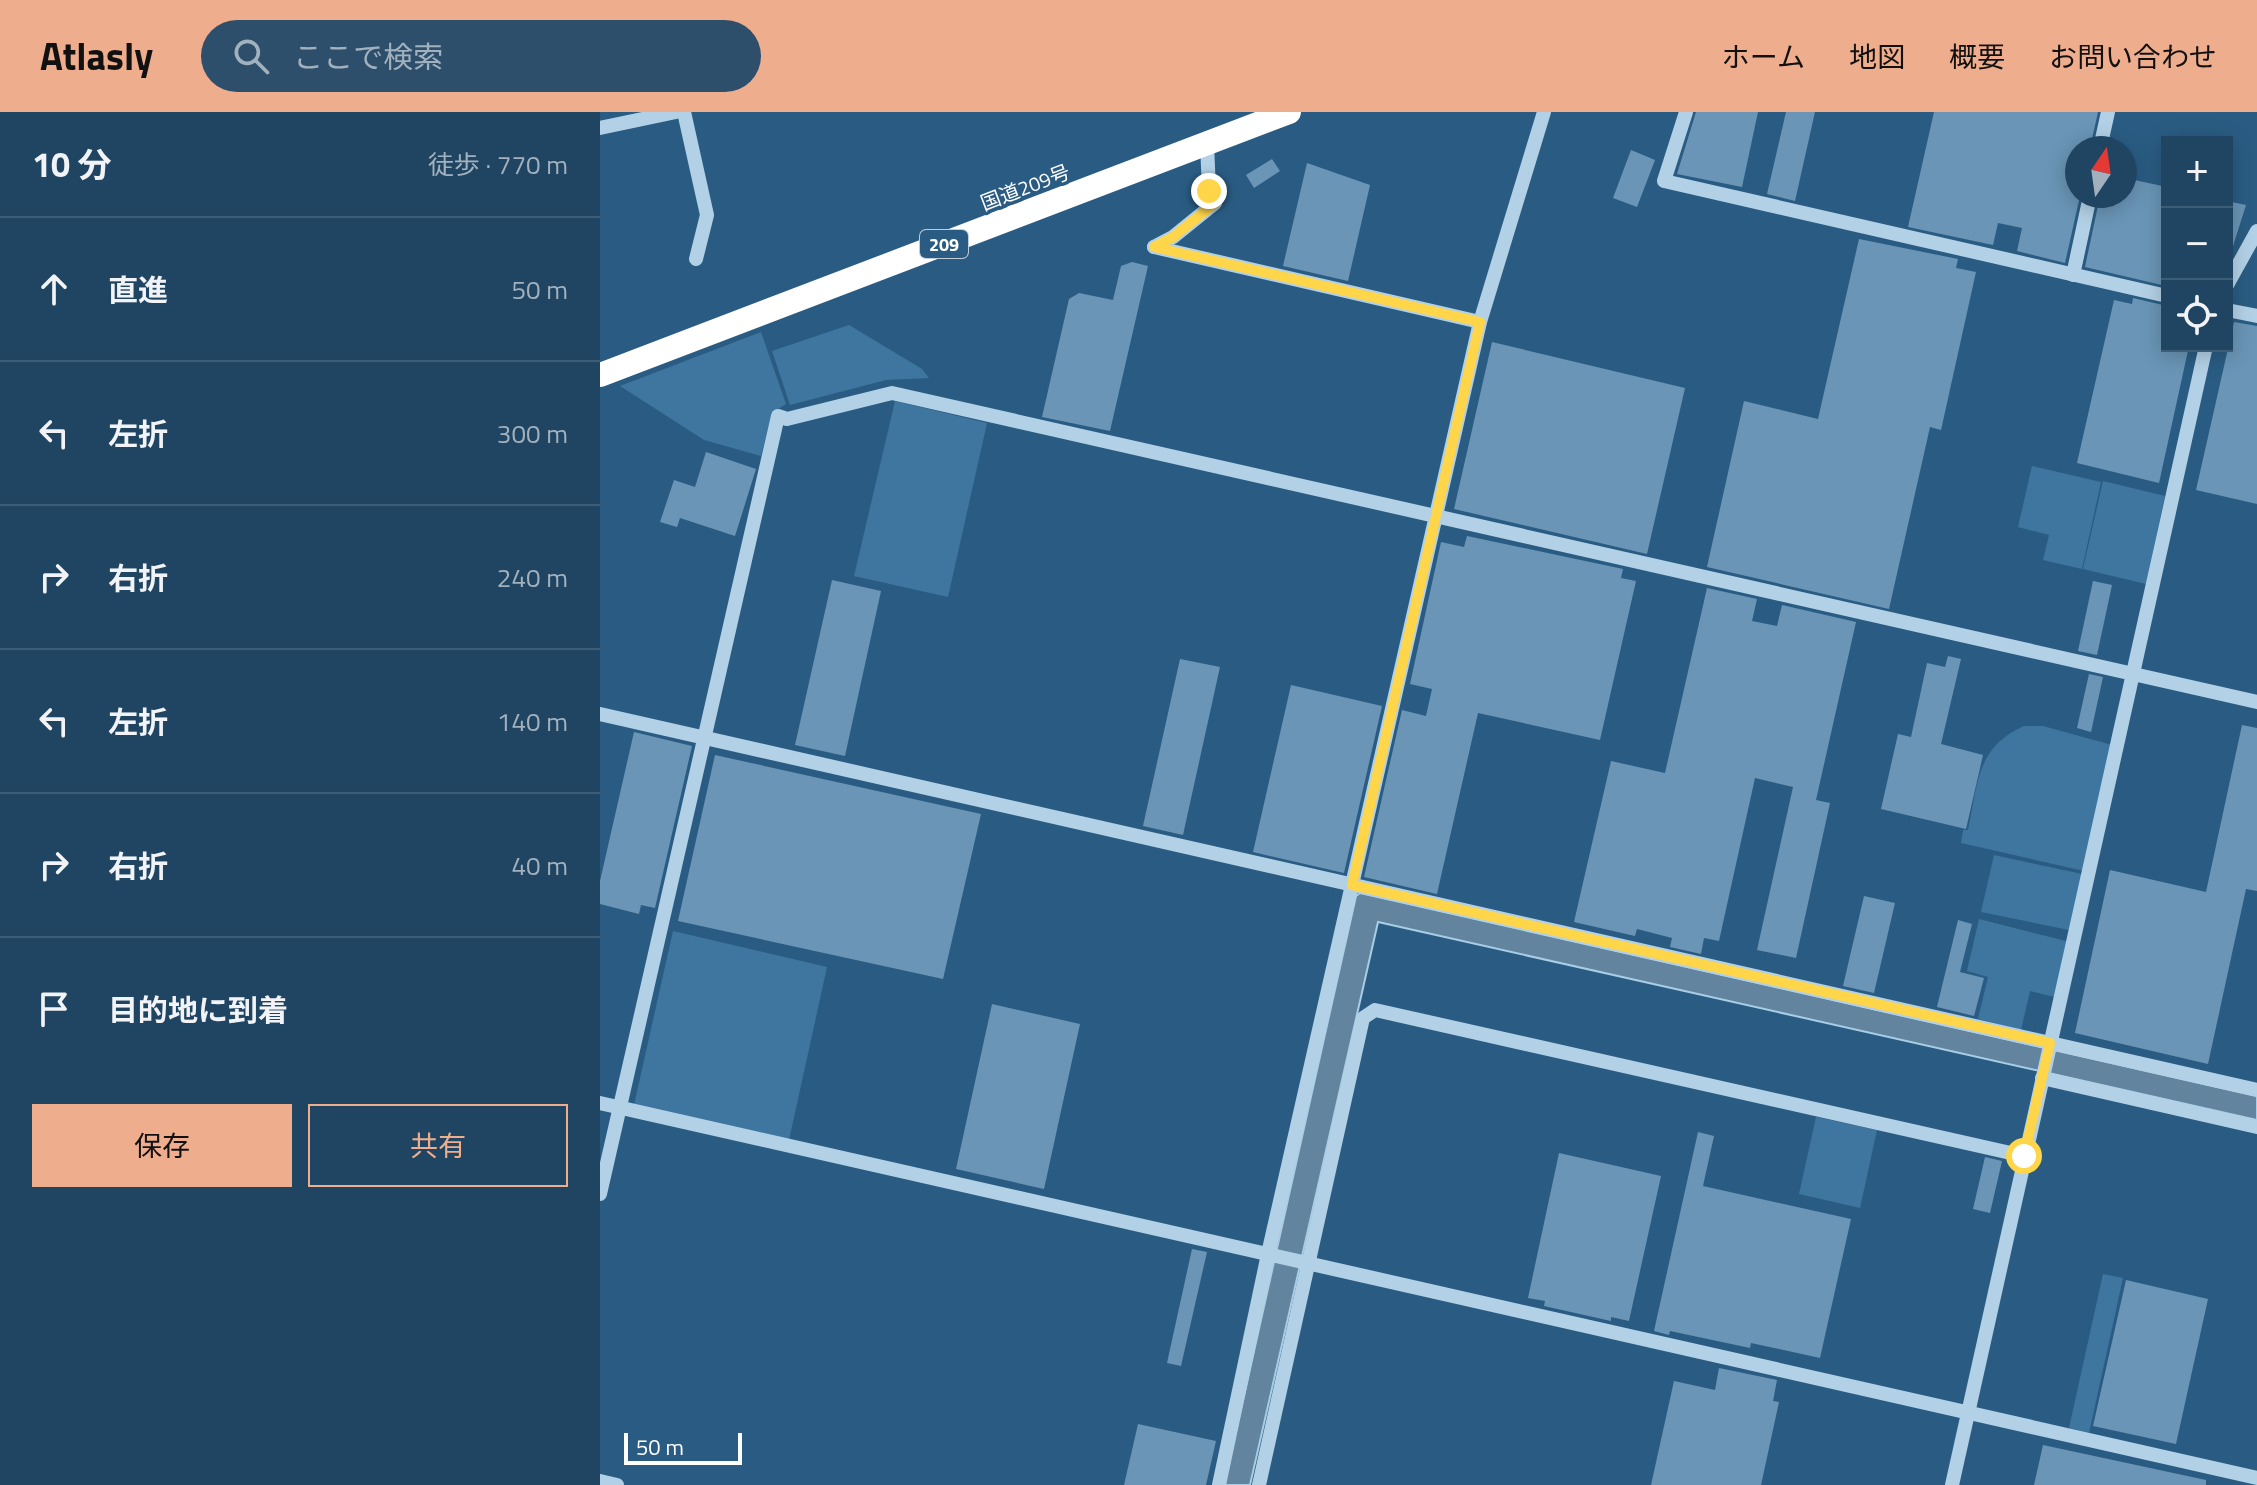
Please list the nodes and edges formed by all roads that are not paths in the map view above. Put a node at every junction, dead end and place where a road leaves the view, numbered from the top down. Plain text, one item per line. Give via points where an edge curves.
1 (676, 112) edge
2 (684, 112) edge
3 (1289, 112) edge
4 (1544, 112) edge
5 (1686, 112) edge
6 (2108, 112) edge
7 (600, 128) edge
8 (2103, 136) edge
9 (1207, 143) junction
10 (2087, 208) edge
11 (2257, 231) edge
12 (696, 259) dead end
13 (2073, 275) junction
14 (2230, 280) edge
15 (2161, 295) edge
16 (2233, 311) edge
17 (2257, 316) edge
18 (1480, 322) junction
19 (2205, 352) edge
20 (600, 375) edge
21 (1436, 516) junction
22 (2135, 674) junction
23 (2257, 702) edge
24 (600, 714) edge
25 (703, 737) junction
26 (1352, 885) junction
27 (2050, 1043) junction
28 (2042, 1078) junction
29 (2257, 1090) edge
30 (600, 1103) edge
31 (619, 1108) junction
32 (2257, 1127) edge
33 (2024, 1156) junction
34 (600, 1194) edge
35 (1268, 1254) junction
36 (1307, 1264) junction
37 (1968, 1413) junction
38 (2257, 1478) edge
39 (600, 1481) edge
40 (617, 1485) edge
41 (1219, 1485) edge
42 (1259, 1485) edge
43 (1952, 1485) edge

1 - 7 street
2 - 12 street via 707,215
3 - 9 highway, 国道209号 / 209
4 - 18 street
5 - 13 street via 1664,181
6 - 8 street
9 - 18 street via 1207,176 1215,203 1154,247
9 - 20 highway, 国道209号 / 209
10 - 13 street
11 - 14 street
13 - 15 street
16 - 17 street
18 - 21 street
19 - 22 street
21 - 22 street
21 - 25 street via 892,393 787,419 778,416
21 - 26 street
22 - 23 street
22 - 27 street
24 - 25 street
25 - 26 street
25 - 31 street
26 - 27 street
26 - 35 street
27 - 28 street
27 - 29 street
28 - 32 street
28 - 33 street
30 - 31 street
31 - 34 street
31 - 35 street
33 - 36 street via 1375,1010 1363,1018
33 - 37 street
35 - 36 street
35 - 41 street
36 - 37 street
36 - 42 street
37 - 38 street
37 - 43 street
39 - 40 street

